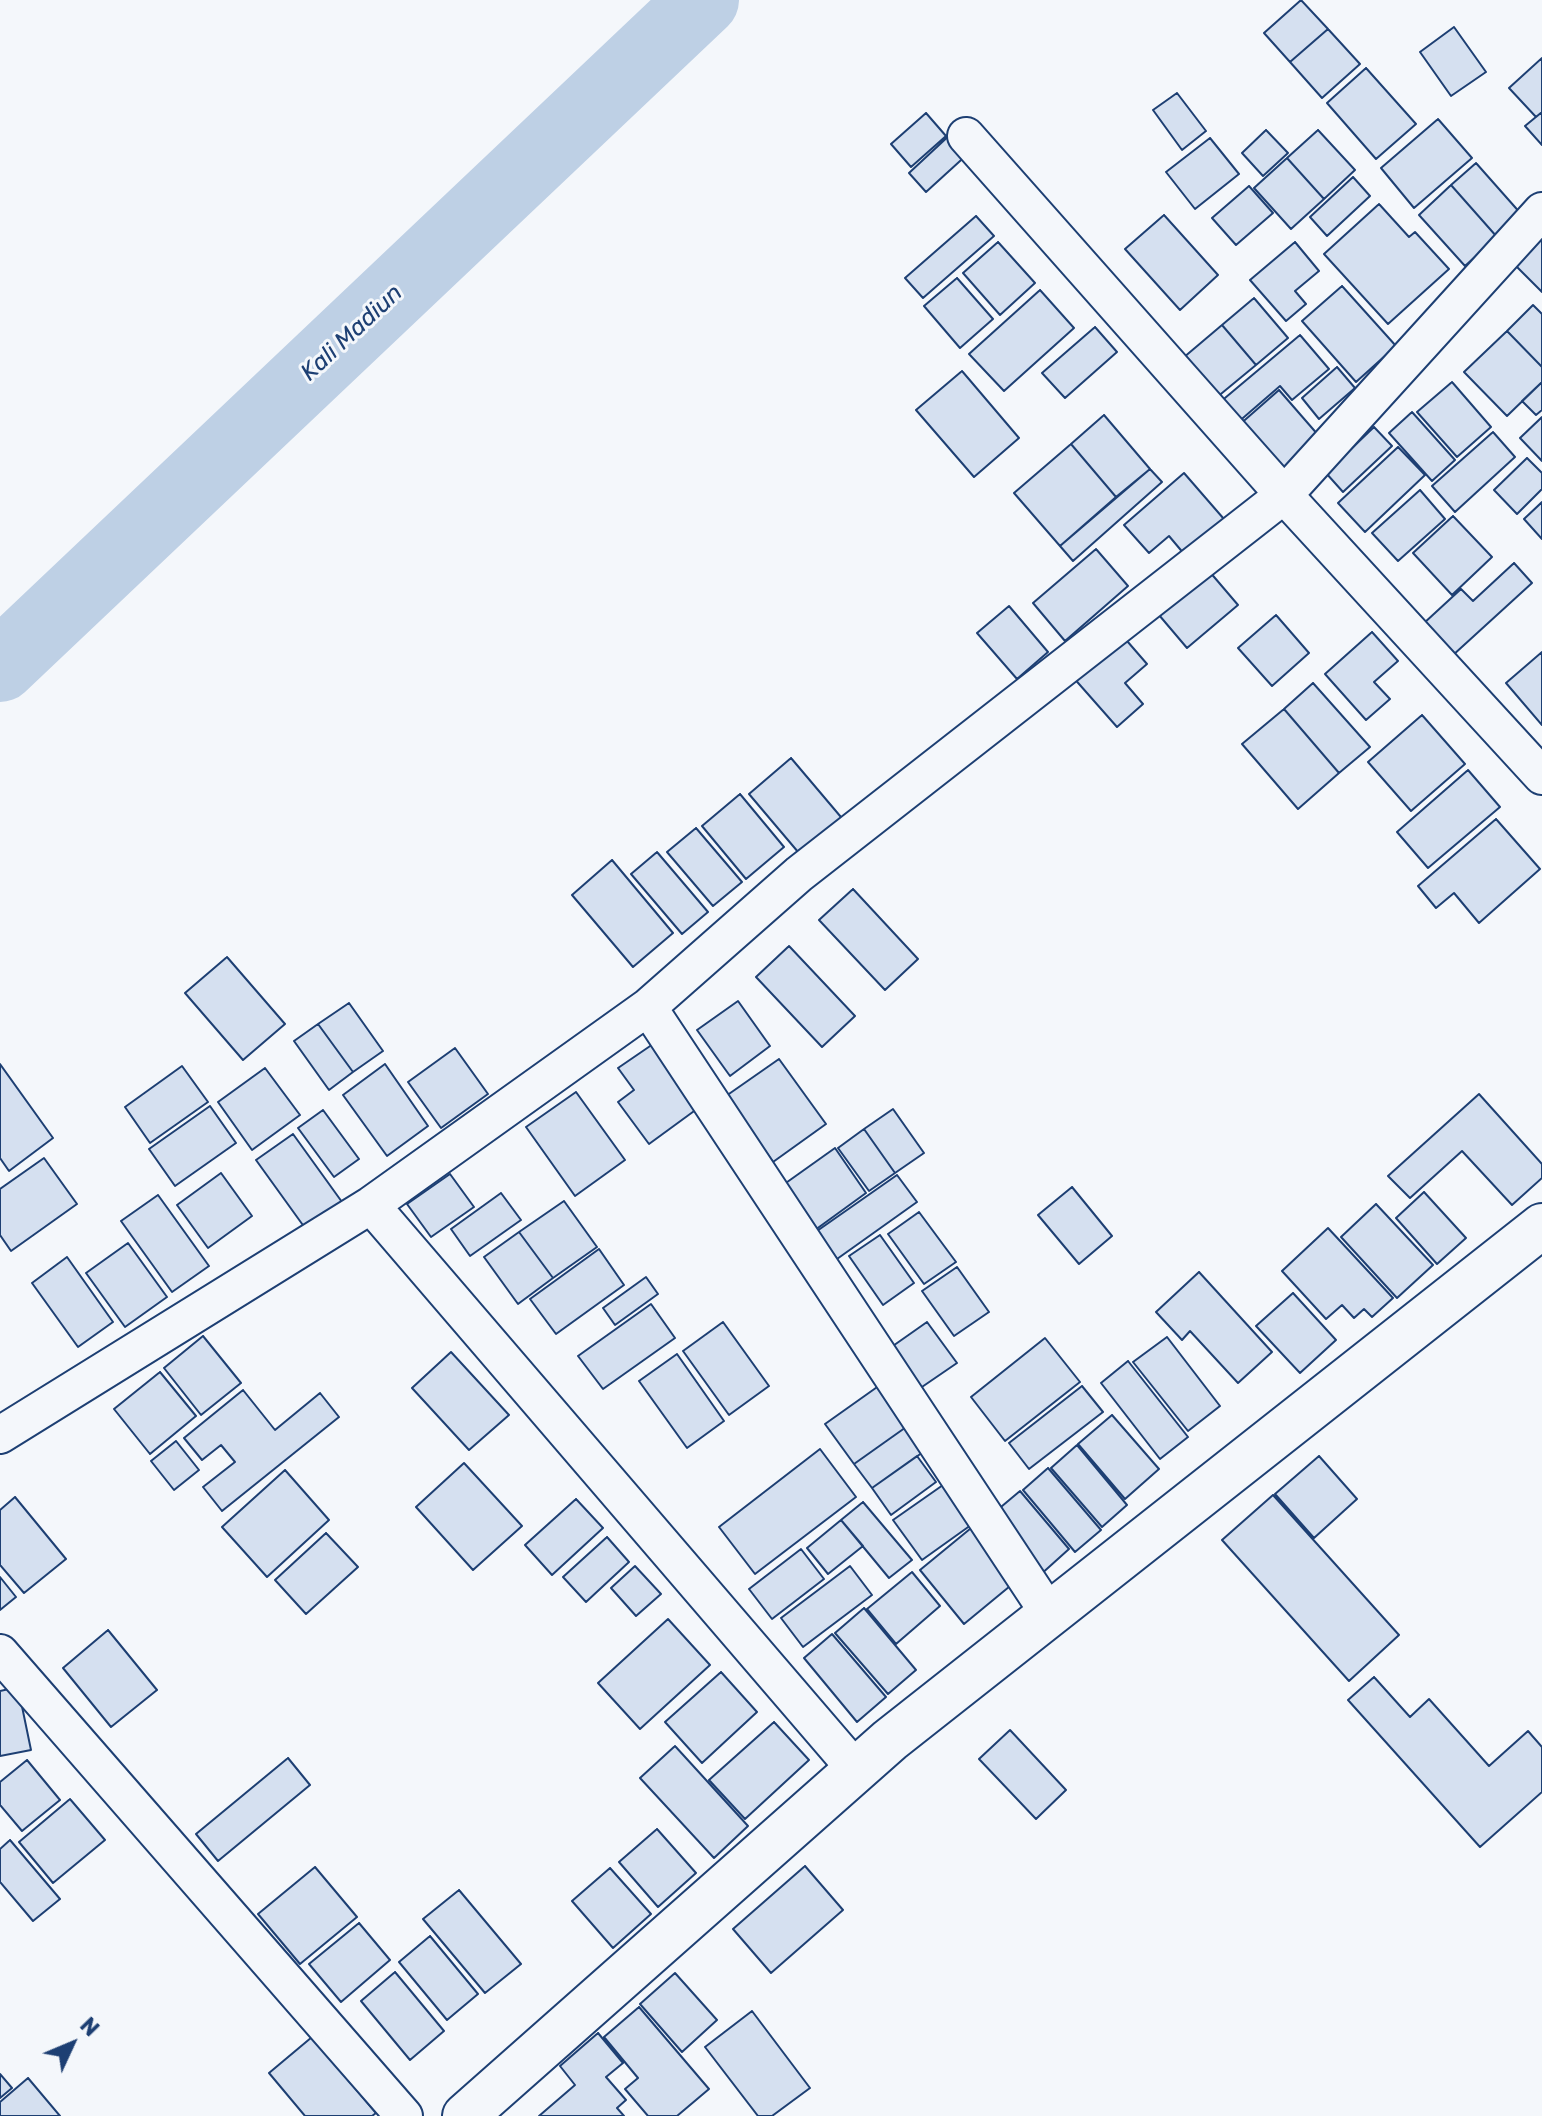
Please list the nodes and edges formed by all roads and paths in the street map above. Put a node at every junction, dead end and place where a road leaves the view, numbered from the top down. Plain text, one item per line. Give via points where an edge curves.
1 (966, 136) dead end
2 (1542, 211) edge
3 (1284, 495) junction
4 (1542, 776) edge
5 (648, 1007) junction
6 (371, 1205) junction
7 (1542, 1226) edge
8 (0, 1435) edge
9 (1050, 1615) junction
10 (0, 1653) edge
11 (857, 1771) junction
12 (482, 2111) edge
13 (404, 2116) edge

1 - 3 street
2 - 3 street
3 - 4 street
3 - 5 street via 799,874
5 - 6 street
5 - 9 street
6 - 8 street
6 - 11 street
7 - 9 street
9 - 11 street
10 - 13 street
11 - 12 street

